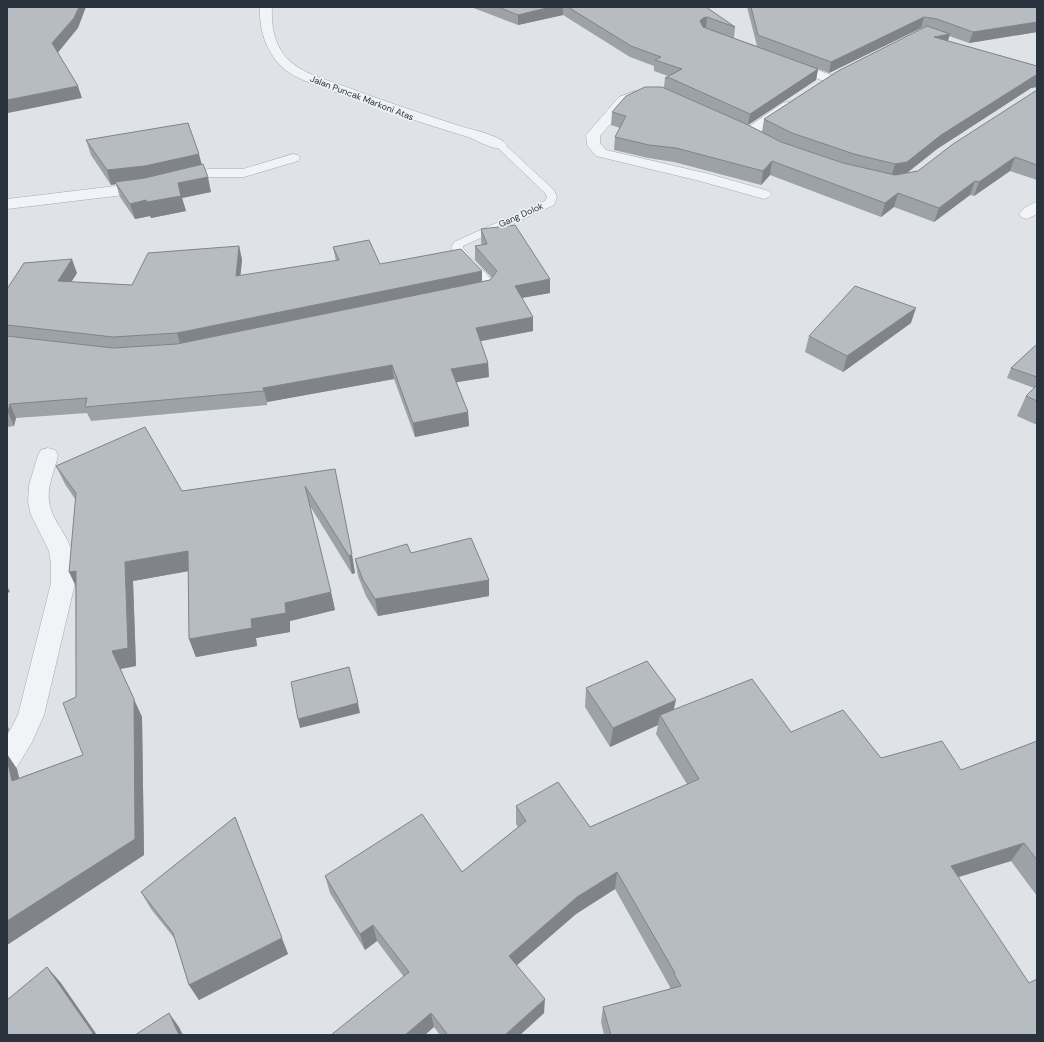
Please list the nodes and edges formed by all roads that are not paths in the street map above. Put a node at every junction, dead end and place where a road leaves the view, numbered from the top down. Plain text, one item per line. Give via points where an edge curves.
1 (266, 7) edge
2 (779, 60) edge
3 (817, 87) edge
4 (649, 93) edge
5 (798, 99) edge
6 (735, 126) edge
7 (749, 132) junction
8 (763, 140) edge
9 (500, 145) joint
10 (293, 158) dead end
11 (764, 194) dead end
12 (7, 204) edge
13 (471, 293) edge
14 (48, 455) dead end
15 (7, 759) edge

1 - 9 street, Jalan Puncak Markoni Atas via 268,31 273,45 281,58 305,76 391,109
2 - 3 street via 835,77
4 - 11 street via 624,100 593,135 593,146 601,153
5 - 7 street
6 - 7 street
7 - 8 street
9 - 13 lane, Gang Dolok via 550,192 552,197 550,203 458,244 457,248 490,285 486,290
10 - 12 street via 244,174 208,173 135,189
14 - 15 street via 38,494 41,512 59,548 64,567 63,583 31,716

